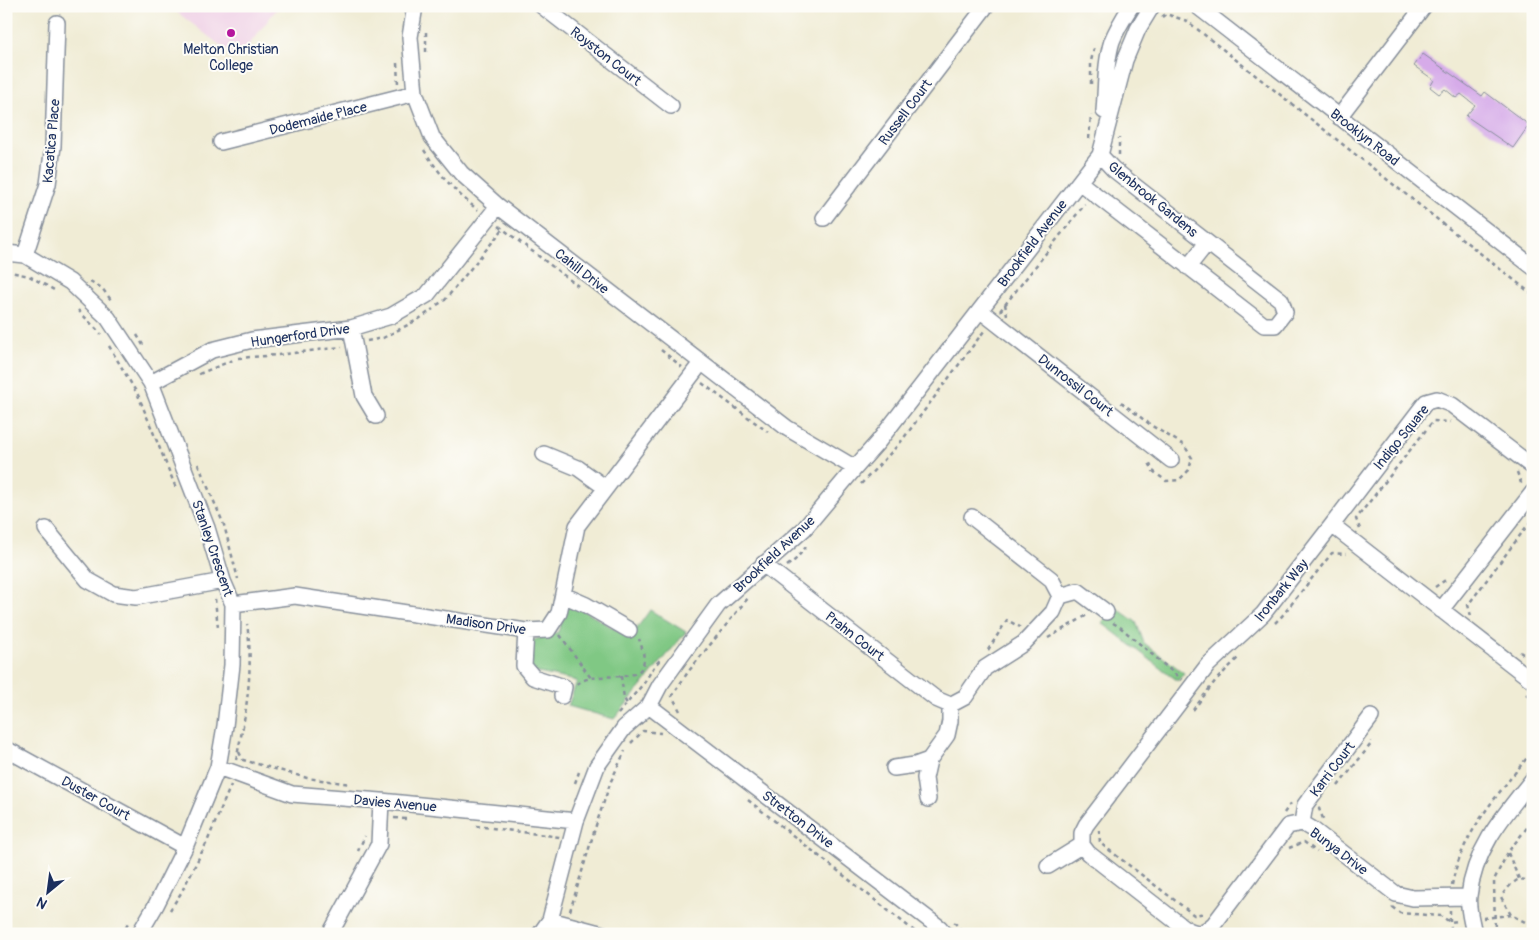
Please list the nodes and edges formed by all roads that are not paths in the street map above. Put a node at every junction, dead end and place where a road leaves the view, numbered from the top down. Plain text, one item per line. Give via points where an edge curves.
1 (415, 6) edge
2 (542, 6) edge
3 (986, 6) edge
4 (1131, 6) edge
5 (1198, 6) edge
6 (1424, 6) edge
7 (1156, 12) edge
8 (1120, 22) junction
9 (57, 23) dead end
10 (1138, 29) junction
11 (415, 93) junction
12 (671, 106) dead end
13 (1339, 117) junction
14 (221, 142) dead end
15 (1100, 155) junction
16 (1079, 182) junction
17 (498, 206) junction
18 (824, 218) dead end
19 (1207, 243) junction
20 (6, 253) edge
21 (25, 255) junction
22 (1188, 267) junction
23 (1533, 267) edge
24 (980, 311) junction
25 (351, 328) junction
26 (701, 363) junction
27 (151, 383) junction
28 (376, 416) dead end
29 (544, 454) dead end
30 (1170, 460) dead end
31 (1533, 467) edge
32 (855, 468) junction
33 (606, 488) junction
34 (1533, 492) edge
35 (972, 517) dead end
36 (1332, 525) junction
37 (46, 529) dead end
38 (763, 564) junction
39 (223, 581) junction
40 (563, 595) junction
41 (1060, 596) junction
42 (238, 604) junction
43 (1445, 605) junction
44 (1102, 614) road end
45 (629, 630) road end
46 (526, 631) junction
47 (1529, 687) edge
48 (562, 696) road end
49 (950, 705) junction
50 (649, 706) junction
51 (1371, 718) road end
52 (6, 749) edge
53 (929, 760) junction
54 (218, 767) junction
55 (894, 768) dead end
56 (1533, 779) edge
57 (928, 799) dead end
58 (381, 801) junction
59 (576, 821) junction
60 (1302, 824) junction
61 (1082, 845) junction
62 (185, 847) junction
63 (1048, 866) dead end
64 (1468, 897) junction
65 (550, 920) junction
66 (139, 934) edge
67 (330, 934) edge
68 (540, 934) edge
69 (602, 934) edge
70 (945, 934) edge
71 (1196, 934) edge
72 (1474, 934) edge

1 - 11 street, Cahill Drive via 410,36
2 - 12 street, Royston Court
3 - 18 street, Russell Court
4 - 8 street
5 - 13 street, Brooklyn Road
6 - 13 street
7 - 10 street, Brookfield Avenue
8 - 10 street
8 - 15 street via 1108,61
9 - 21 street, Kacatica Place via 53,146 48,184
10 - 15 street, Brookfield Avenue via 1124,60
11 - 14 street, Dodemaide Place
11 - 17 street, Cahill Drive via 432,136 461,173
13 - 23 street, Brooklyn Road
15 - 16 street, Brookfield Avenue
15 - 19 street, Glenbrook Gardens via 1113,169
16 - 22 street, Glenbrook Gardens
16 - 24 street, Brookfield Avenue
17 - 25 street, Hungerford Drive via 427,295 391,316
17 - 26 street, Cahill Drive
19 - 22 street, Glenbrook Gardens
19 - 22 street, Glenbrook Gardens via 1281,300 1285,312 1275,325 1264,325
20 - 21 street, Stanley Crescent
21 - 27 street, Stanley Crescent via 70,282 108,318
24 - 30 street, Dunrossil Court
24 - 32 street, Brookfield Avenue
25 - 27 street, Hungerford Drive via 252,340 212,350
25 - 28 street via 364,396
26 - 32 street, Cahill Drive via 787,428
26 - 33 street
27 - 39 street, Stanley Crescent via 207,528
29 - 33 street via 578,468
31 - 36 street, Indigo Square via 1452,405 1437,398 1426,402
32 - 38 street, Brookfield Avenue via 804,529
33 - 40 street via 577,526
34 - 43 street
35 - 41 street via 1051,579
36 - 43 street
36 - 61 street, Ironbark Way via 1263,614 1208,665 1086,825
37 - 39 street via 88,580 114,594 136,597
38 - 49 street, Prahn Court via 936,699
38 - 50 street, Brookfield Avenue via 718,605 660,685
39 - 42 street, Stanley Crescent
40 - 45 street
40 - 46 street, Madison Drive via 559,613 548,630
41 - 44 street via 1078,591
41 - 49 street via 1053,612 1024,642 985,668 965,697
42 - 46 street, Madison Drive via 295,596
42 - 54 street, Stanley Crescent
43 - 47 street
46 - 48 street via 524,666 533,677 564,686
49 - 53 street via 948,735
50 - 59 street, Brookfield Avenue via 624,728 597,766
50 - 70 street, Stretton Drive via 879,880
51 - 60 street, Karri Court via 1305,805
52 - 62 street, Duster Court
53 - 55 street
53 - 57 street via 925,778
54 - 58 street, Davies Avenue via 292,794
54 - 62 street, Stanley Crescent
56 - 64 street via 1484,844
58 - 59 street, Davies Avenue
58 - 67 street via 379,844
59 - 65 street, Brookfield Avenue
60 - 64 street, Bunya Drive via 1396,894 1412,898
60 - 71 street, Bunya Drive via 1288,826 1214,924 1207,931
61 - 63 street
61 - 71 street, Bunya Drive via 1176,922
62 - 66 street, Stanley Crescent
64 - 72 street
65 - 68 street, Brookfield Avenue
65 - 69 street

